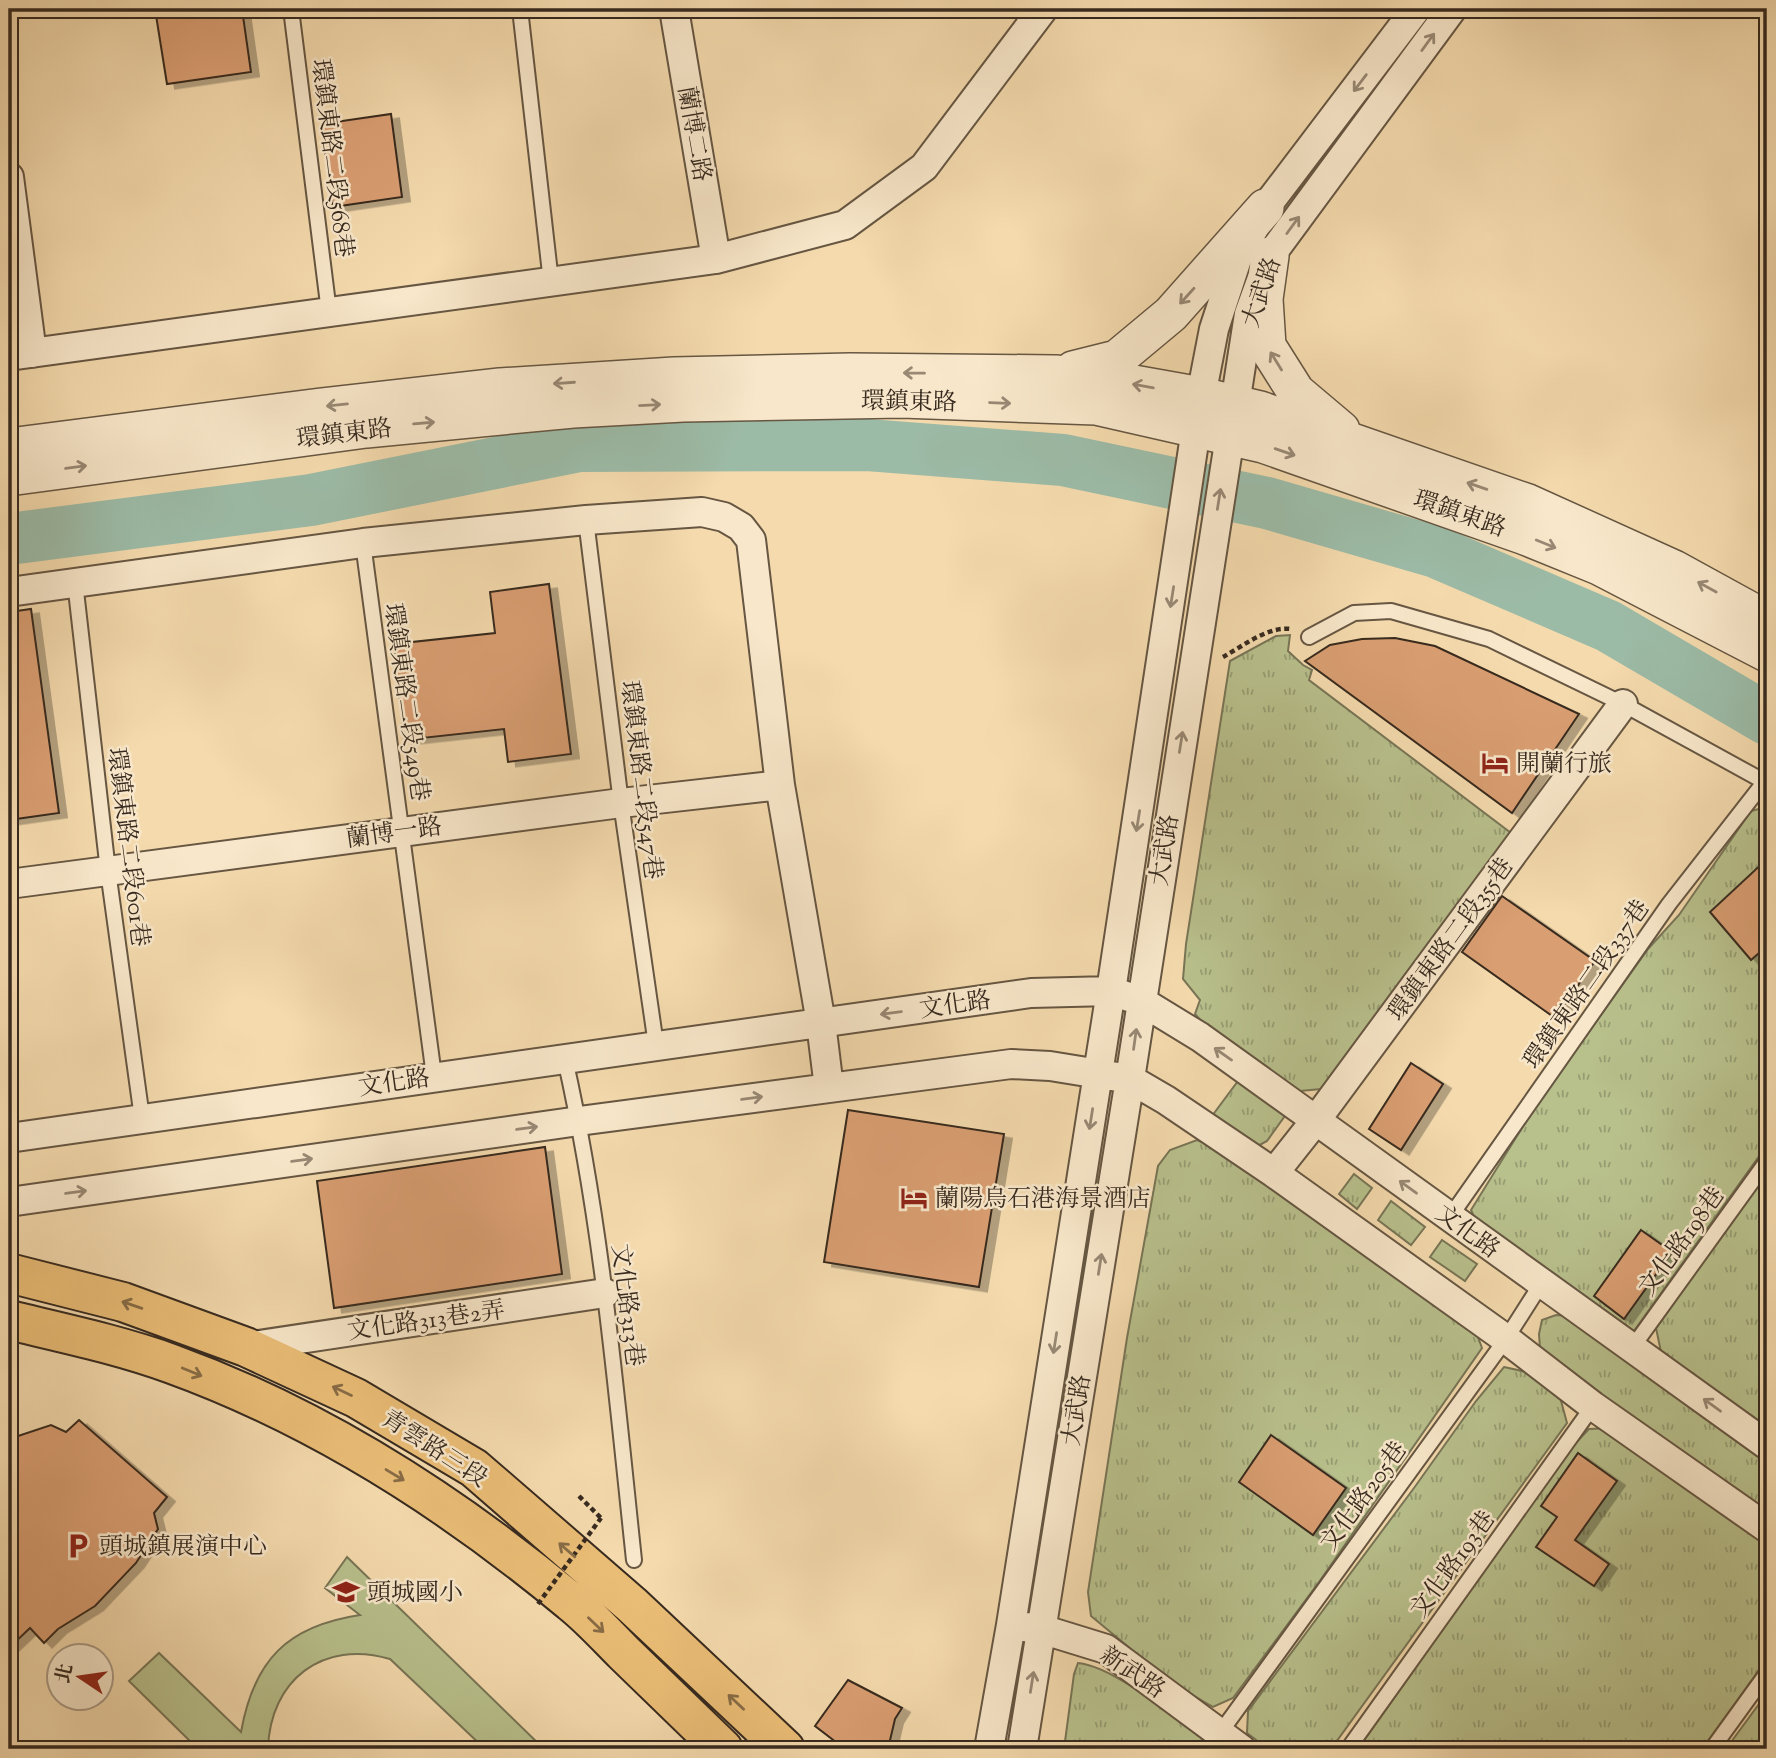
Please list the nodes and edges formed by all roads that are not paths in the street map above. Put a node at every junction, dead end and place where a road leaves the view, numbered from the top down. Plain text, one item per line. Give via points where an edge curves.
1 (291, 9) edge
2 (520, 9) edge
3 (674, 9) edge
4 (1043, 9) edge
5 (1416, 9) edge
6 (1452, 9) edge
7 (9, 177) edge
8 (1265, 208) junction
9 (1270, 256) junction
10 (716, 259) junction
11 (551, 282) junction
12 (329, 312) junction
13 (20, 355) edge
14 (1055, 374) junction
15 (1213, 430) junction
16 (1358, 444) junction
17 (9, 447) edge
18 (9, 477) edge
19 (586, 520) junction
20 (363, 543) junction
21 (75, 582) junction
22 (9, 592) edge
23 (1767, 620) edge
24 (1309, 637) road end
25 (1767, 653) edge
26 (1623, 704) junction
27 (1766, 782) edge
28 (780, 785) junction
29 (621, 803) junction
30 (402, 831) junction
31 (108, 871) junction
32 (9, 884) edge
33 (1111, 991) junction
34 (1141, 1001) junction
35 (821, 1023) junction
36 (656, 1045) junction
37 (565, 1059) junction
38 (1098, 1074) junction
39 (434, 1076) junction
40 (1130, 1080) junction
41 (829, 1088) junction
42 (142, 1118) junction
43 (1316, 1120) junction
44 (579, 1121) junction
45 (9, 1138) edge
46 (1767, 1161) edge
47 (1274, 1173) junction
48 (9, 1202) edge
49 (1450, 1217) junction
50 (9, 1273) edge
51 (1541, 1284) junction
52 (605, 1293) junction
53 (9, 1320) edge
54 (1506, 1339) junction
55 (246, 1347) junction
56 (1632, 1348) junction
57 (1593, 1406) junction
58 (1767, 1445) edge
59 (529, 1517) junction
60 (1767, 1528) edge
61 (498, 1544) junction
62 (634, 1560) dead end
63 (1011, 1625) junction
64 (1041, 1629) junction
65 (1767, 1673) edge
66 (1231, 1741) edge
67 (723, 1749) edge
68 (785, 1749) edge
69 (989, 1749) edge
70 (1022, 1749) edge
71 (1348, 1749) edge
72 (1712, 1749) edge

1 - 12 lane, 環鎮東路二段568巷
2 - 11 lane
3 - 10 street, 蘭博二路
4 - 10 street via 924,167 845,225
5 -> 8 street, 大武路
9 -> 6 street, 大武路
7 - 13 street
8 -> 14 street via 1171,314 1116,359
8 - 15 street, 大武路 via 1237,259 1214,329
9 - 15 street, 大武路
16 -> 9 street via 1296,392 1267,346 1264,299
10 - 11 street
11 - 12 street
12 - 13 street
15 -> 14 street, 環鎮東路 via 1111,380
14 -> 17 street, 環鎮東路 via 701,375 500,387
15 - 16 street, 環鎮東路
18 -> 15 street, 環鎮東路 via 366,429 683,403 902,399 1096,406
15 -> 25 street, 環鎮東路 via 1525,536 1598,566
15 -> 33 street, 大武路 via 1182,529
34 -> 15 street, 大武路 via 1214,536
23 -> 16 street, 環鎮東路 via 1674,569 1528,503
19 - 20 street
19 - 28 street via 702,512 724,517 751,540
19 - 29 lane, 環鎮東路二段547巷
20 - 21 street
20 - 30 lane, 環鎮東路二段549巷
21 - 22 street
21 - 31 lane, 環鎮東路二段601巷
24 - 26 lane via 1354,613 1391,611 1489,639
26 - 27 lane
26 - 43 street, 環鎮東路二段355巷
27 - 49 lane, 環鎮東路二段337巷 via 1669,904
28 - 29 street, 蘭博一路
28 - 35 street
29 - 30 street, 蘭博一路
29 - 36 lane, 環鎮東路二段547巷
30 - 31 street, 蘭博一路
30 - 39 lane, 環鎮東路二段549巷
31 - 32 street, 蘭博一路
31 - 42 lane, 環鎮東路二段601巷
33 - 34 street, 文化路
33 -> 35 street, 文化路 via 1031,993
33 - 38 street, 大武路
40 -> 34 street, 大武路
43 -> 34 street, 文化路
35 - 36 street, 文化路
35 - 41 street
36 - 37 street, 文化路
37 - 39 street, 文化路
37 - 44 lane, 文化路313巷
38 - 40 street
38 - 41 street via 1011,1064
38 -> 63 street, 大武路
39 - 42 street, 文化路
40 - 47 street
64 -> 40 street, 大武路
44 -> 41 street
42 - 45 street, 文化路
43 - 47 street, 環鎮東路二段355巷
49 -> 43 street, 文化路
48 -> 44 street
44 - 52 lane, 文化路313巷
46 - 56 lane, 文化路198巷
47 - 54 street
49 - 51 street, 文化路
55 -> 50 main road, 青雲路三段 via 123,1301
51 - 54 lane, 文化路205巷
51 - 56 street, 文化路
52 - 55 street, 文化路313巷2弄
52 - 62 lane, 文化路313巷
53 -> 61 main road, 青雲路三段 via 171,1363 242,1392 385,1469
54 - 57 street
54 - 66 lane, 文化路205巷
59 -> 55 main road, 青雲路三段 via 474,1468 356,1398
58 -> 56 street, 文化路
57 - 60 street
57 - 71 lane, 文化路193巷
59 - 61 main road
68 -> 59 main road, 青雲路三段 via 632,1605
61 -> 67 main road, 青雲路三段 via 573,1603
63 - 64 street, 新武路
63 - 69 street, 大武路
64 - 66 street, 新武路 via 1106,1649
70 -> 64 street, 大武路
65 - 72 lane

